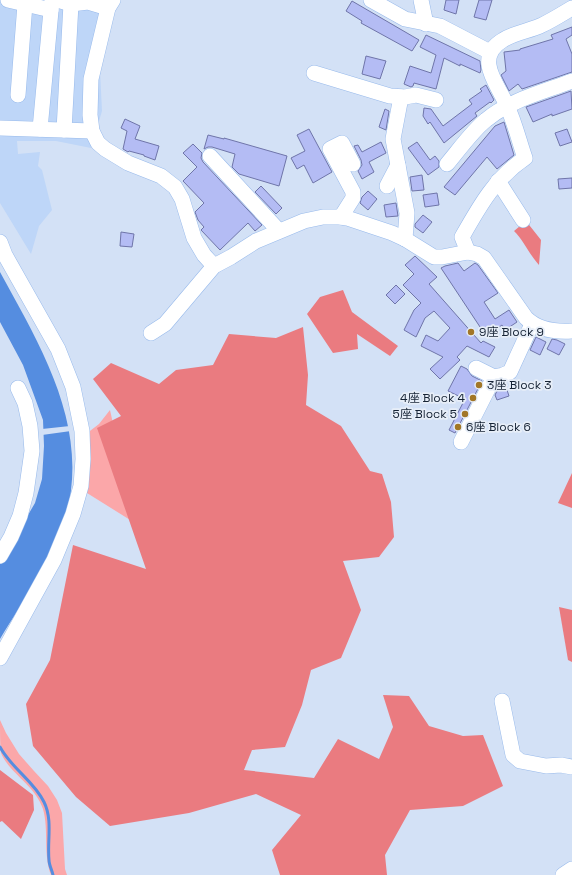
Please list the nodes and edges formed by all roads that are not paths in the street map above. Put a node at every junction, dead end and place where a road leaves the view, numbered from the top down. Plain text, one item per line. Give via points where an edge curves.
1 (8, 0) edge
2 (371, 0) edge
3 (421, 0) edge
4 (24, 4) junction
5 (53, 4) edge
6 (71, 4) junction
7 (110, 4) edge
8 (572, 8) edge
9 (426, 24) junction
10 (490, 52) junction
11 (314, 73) dead end
12 (572, 82) edge
13 (18, 94) dead end
14 (401, 97) junction
15 (436, 100) dead end
16 (507, 106) junction
17 (0, 128) edge
18 (40, 130) junction
19 (64, 130) junction
20 (92, 132) junction
21 (210, 156) dead end
22 (353, 164) dead end
23 (447, 164) dead end
24 (398, 165) junction
25 (498, 181) junction
26 (387, 186) dead end
27 (341, 217) junction
28 (523, 220) dead end
29 (279, 231) junction
30 (405, 239) junction
31 (0, 242) edge
32 (468, 252) junction
33 (214, 266) junction
34 (532, 324) junction
35 (572, 331) edge
36 (151, 332) dead end
37 (476, 368) dead end
38 (494, 378) junction
39 (18, 388) dead end
40 (461, 442) dead end
41 (0, 556) edge
42 (0, 658) edge
43 (502, 701) dead end
44 (572, 767) edge
45 (572, 869) edge
46 (563, 875) edge

1 - 4 street
2 - 9 street via 405,19
3 - 9 street
4 - 5 street
4 - 13 street
5 - 6 street
5 - 18 street
6 - 7 street
6 - 19 street
7 - 20 street via 91,79
8 - 10 street via 540,26 502,40
9 - 10 street via 440,26
10 - 16 street via 488,66 491,77
11 - 14 street
12 - 16 street
14 - 15 street via 416,95
14 - 24 street via 394,139
16 - 23 street via 484,121
16 - 25 street via 525,158
17 - 18 street
18 - 19 street
19 - 20 street
20 - 33 street via 104,149 128,163 161,176 175,187 182,199 194,238
21 - 29 street
22 - 27 street via 342,143 330,149 353,192 353,198
24 - 26 street
24 - 30 street via 407,213
25 - 28 street
25 - 32 street via 479,206 462,237
27 - 29 street via 304,221
27 - 30 street
29 - 33 street via 256,241
30 - 32 street via 434,256
31 - 42 street via 58,349 73,387 83,442 81,486 73,514 54,560
32 - 34 street via 484,258
33 - 36 street via 165,324
34 - 35 street via 549,330
34 - 38 street via 510,372
37 - 38 street
38 - 40 street
39 - 41 street via 25,403 32,451 20,516 12,537
43 - 44 street via 513,755 517,759 546,766 561,764
45 - 46 street

